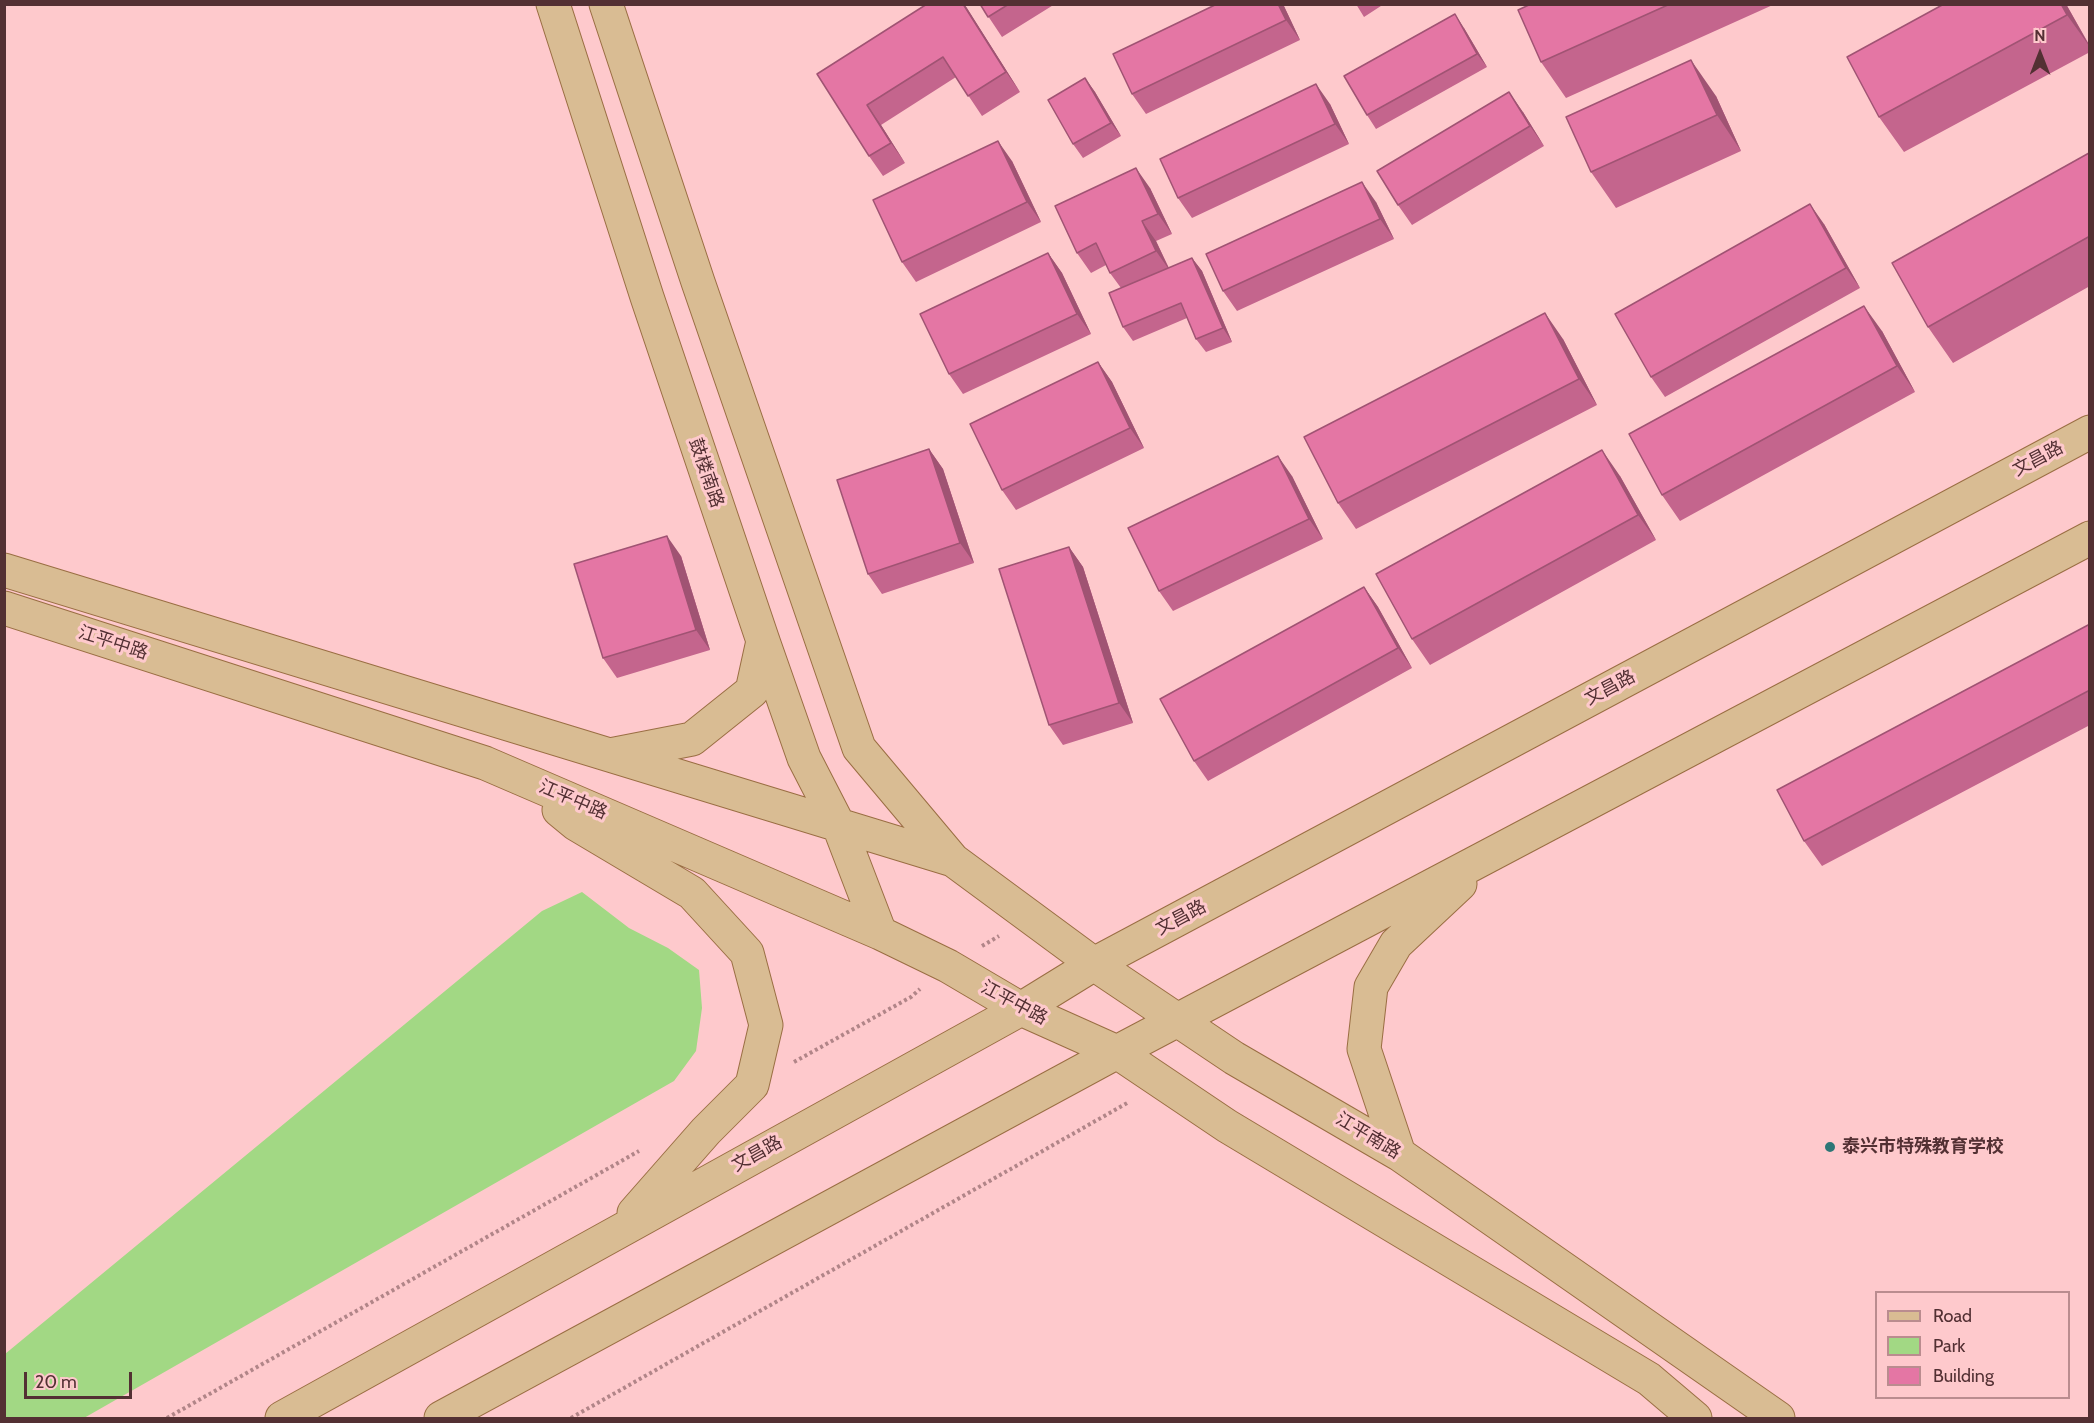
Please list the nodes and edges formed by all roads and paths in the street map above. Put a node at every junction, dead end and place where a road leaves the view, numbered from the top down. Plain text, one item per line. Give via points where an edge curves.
1 (553, 4) edge
2 (606, 4) edge
3 (2090, 432) edge
4 (2090, 538) edge
5 (4, 570) edge
6 (4, 608) edge
7 (763, 641) junction
8 (607, 755) junction
9 (519, 777) junction
10 (839, 826) junction
11 (1494, 853) junction
12 (953, 860) junction
13 (1031, 918) junction
14 (880, 933) junction
15 (1094, 964) junction
16 (948, 966) junction
17 (1021, 1009) junction
18 (1179, 1020) junction
19 (1117, 1052) junction
20 (1161, 1084) junction
21 (752, 1085) junction
22 (643, 1149) dead end
23 (1399, 1154) junction
24 (620, 1229) junction
25 (167, 1419) edge
26 (282, 1419) edge
27 (441, 1419) edge
28 (571, 1419) edge
29 (1695, 1419) edge
30 (1778, 1419) edge

1 - 7 main road, 鼓楼南路
2 - 12 main road via 859,748
3 - 15 main road, 文昌路
4 - 11 main road
5 - 8 main road, 江平中路
6 - 9 main road, 江平中路
7 - 8 main road via 752,690 692,739
7 - 10 main road, 鼓楼南路 via 804,758
8 - 10 main road, 江平中路
9 - 14 main road, 江平中路
9 - 21 main road via 576,824 692,893 747,953 766,1025
10 - 12 main road, 江平中路
10 - 14 main road, 鼓楼南路
11 - 18 main road
11 - 23 main road via 1396,944 1371,987 1364,1049
12 - 13 main road, 江平南路
13 - 15 main road, 江平南路
13 - 16 path
14 - 16 main road, 江平中路
15 - 17 main road, 文昌路
15 - 18 main road, 江平南路
16 - 17 main road, 江平中路
16 - 21 path via 911,997
17 - 19 main road, 江平中路
17 - 24 main road, 文昌路
18 - 19 main road
18 - 23 main road, 江平南路 via 1234,1058
19 - 20 main road
19 - 27 main road
20 - 28 path
20 - 29 main road via 1649,1379
21 - 24 main road
22 - 25 path
23 - 30 main road, 江平南路
24 - 26 main road, 文昌路

